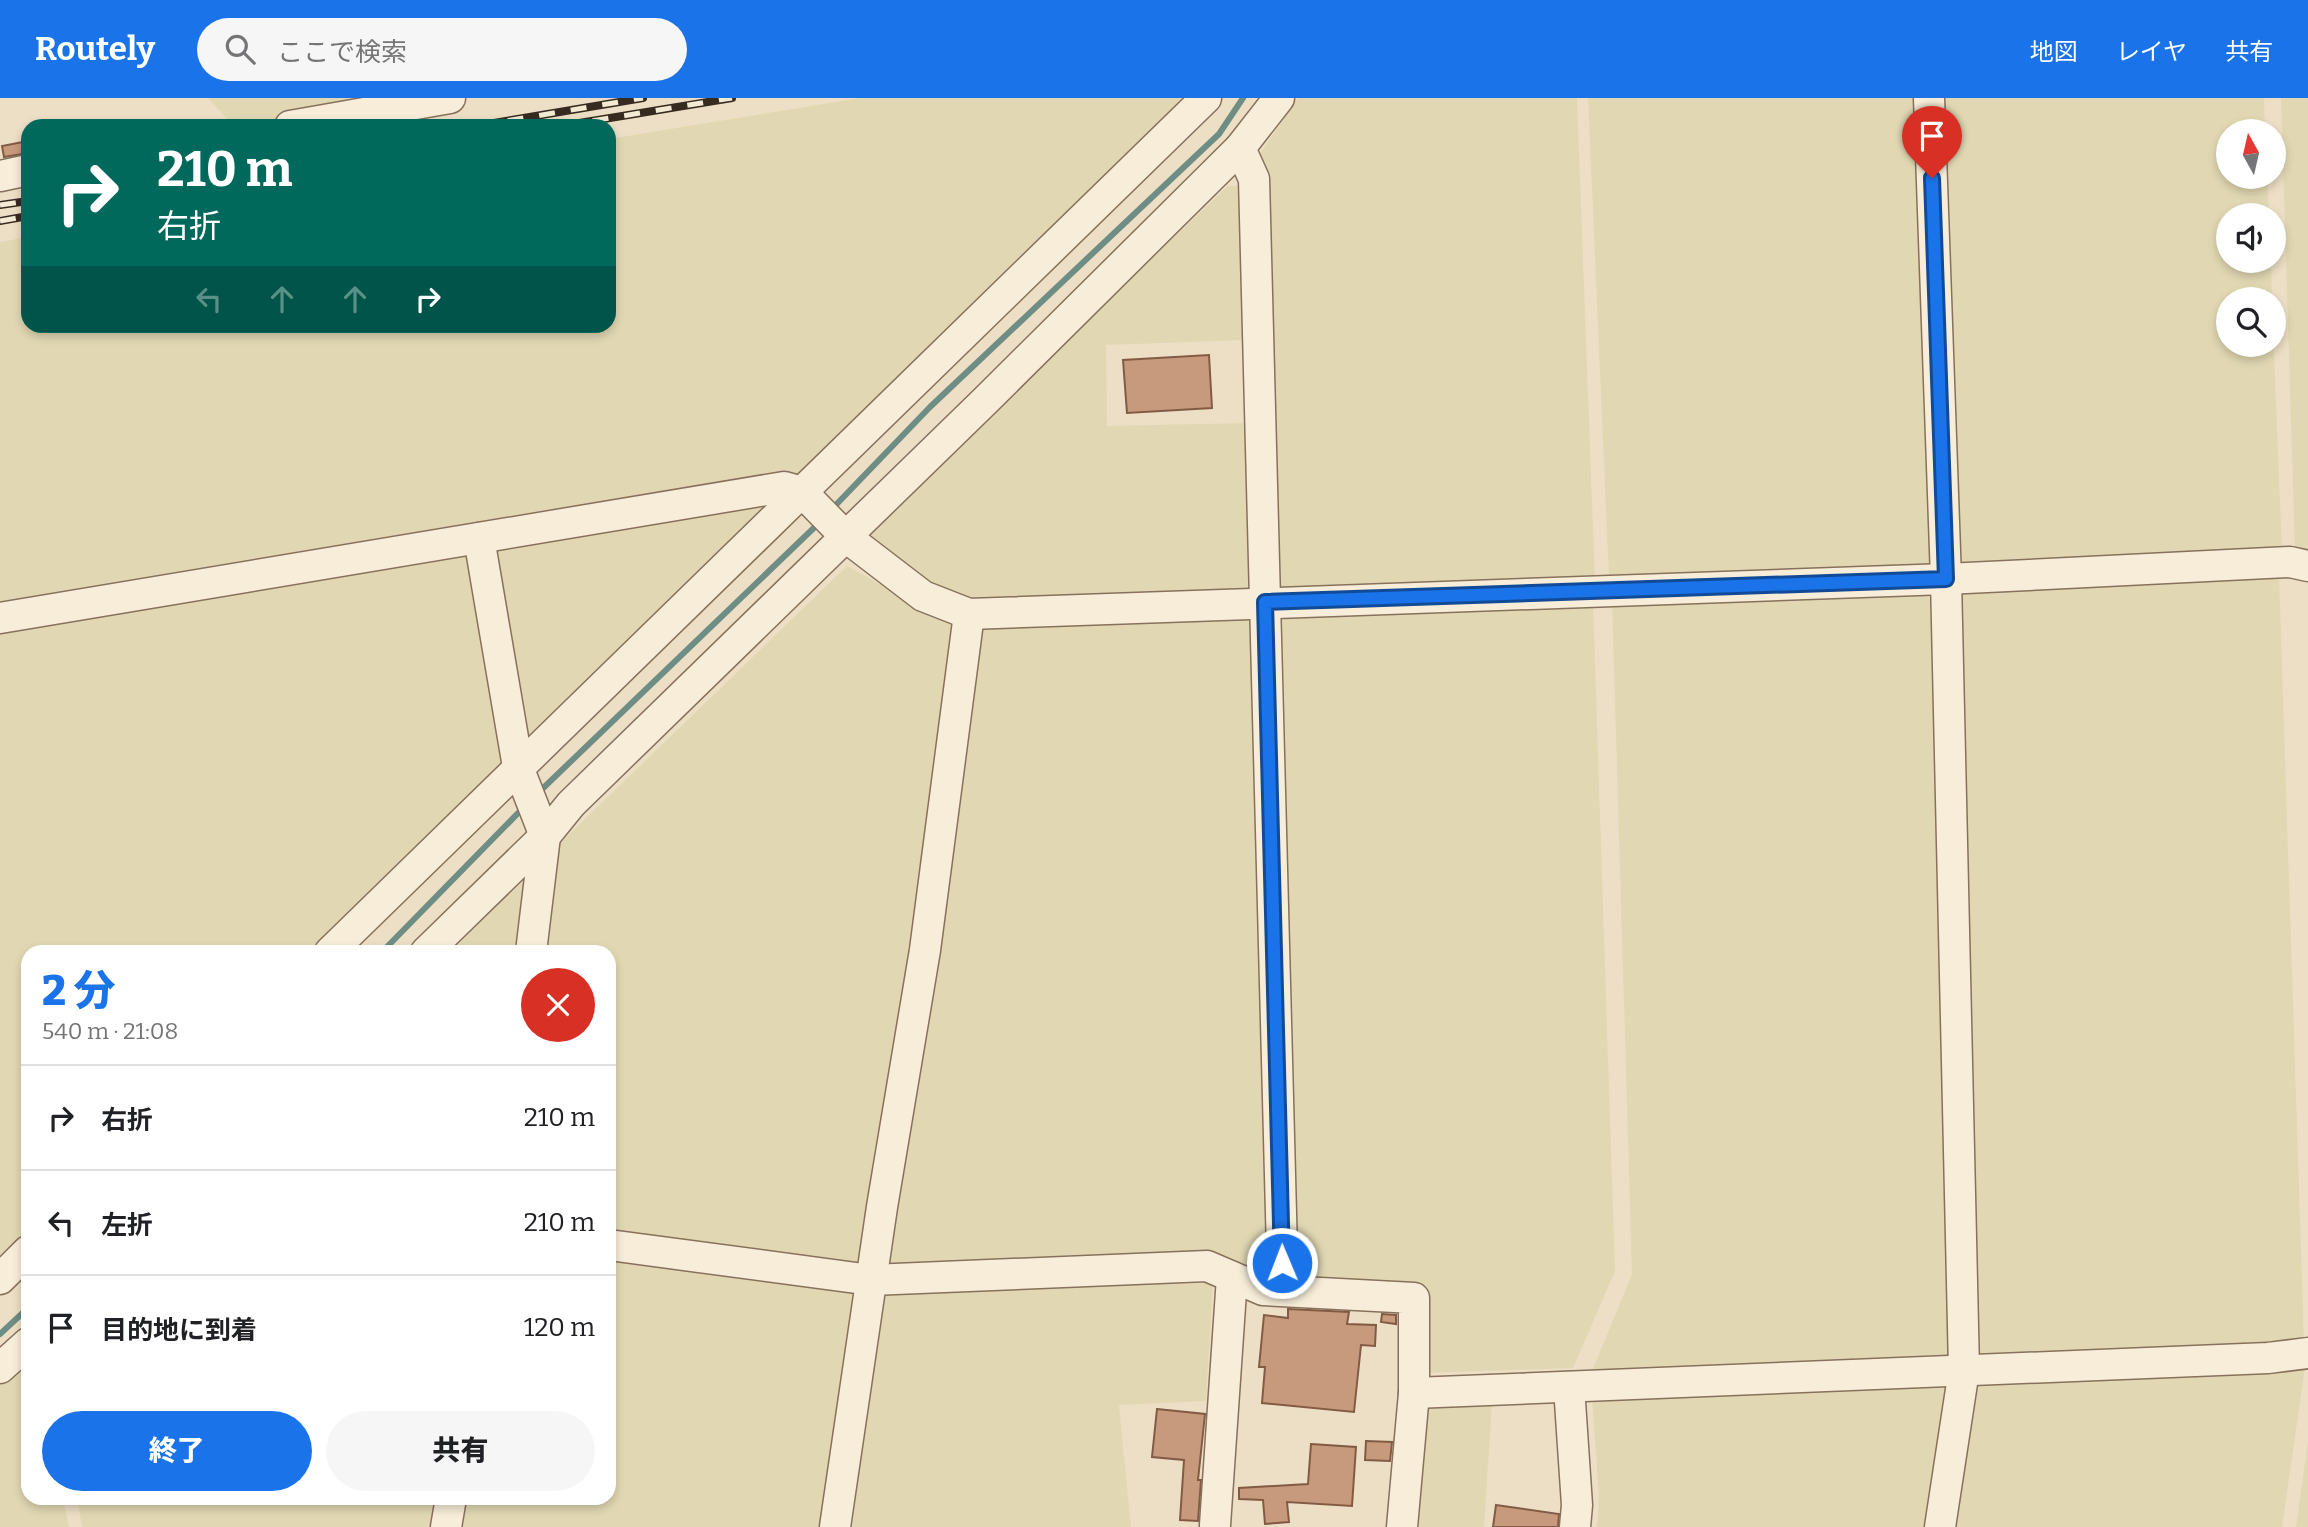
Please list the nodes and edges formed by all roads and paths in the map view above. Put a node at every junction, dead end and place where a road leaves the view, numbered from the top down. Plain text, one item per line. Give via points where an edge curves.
1 (450, 98) edge
2 (1206, 98) edge
3 (1279, 98) edge
4 (1929, 98) edge
5 (415, 101) edge
6 (325, 119) edge
7 (1240, 148) junction
8 (21, 172) edge
9 (0, 176) edge
10 (802, 492) junction
11 (846, 537) junction
12 (479, 538) junction
13 (2308, 566) edge
14 (1946, 579) junction
15 (1265, 602) junction
16 (969, 614) junction
17 (0, 618) edge
18 (518, 767) junction
19 (545, 836) junction
20 (337, 945) edge
21 (433, 945) edge
22 (532, 945) edge
23 (616, 1246) edge
24 (21, 1258) edge
25 (1232, 1277) junction
26 (0, 1279) edge
27 (871, 1280) junction
28 (1283, 1290) junction
29 (21, 1349) edge
30 (2308, 1353) edge
31 (0, 1368) edge
32 (1964, 1370) junction
33 (1569, 1387) junction
34 (1414, 1393) junction
35 (450, 1505) edge
36 (1219, 1526) edge
37 (446, 1527) edge
38 (835, 1527) edge
39 (1402, 1527) edge
40 (1575, 1527) edge
41 (1940, 1527) edge

1 - 5 street
2 - 10 street
3 - 7 street
4 - 14 street
5 - 6 street
7 - 11 street
7 - 15 street via 1254,179
8 - 9 street
10 - 11 street
10 - 12 street via 784,487
10 - 18 street
11 - 16 street via 923,596
11 - 19 street via 571,804
12 - 17 street
12 - 18 street
13 - 14 street via 2290,562
14 - 15 street
14 - 32 street
15 - 16 street
15 - 28 street
16 - 27 street via 925,950
18 - 19 street
18 - 20 street
19 - 21 street
19 - 22 street
23 - 27 street
24 - 26 street
25 - 27 street via 1206,1266
25 - 28 street via 1263,1290
25 - 36 street
27 - 38 street
28 - 34 street via 1414,1298
29 - 31 street
30 - 32 street
32 - 33 street
32 - 41 street
33 - 34 street
33 - 40 street
34 - 39 street
35 - 37 street

